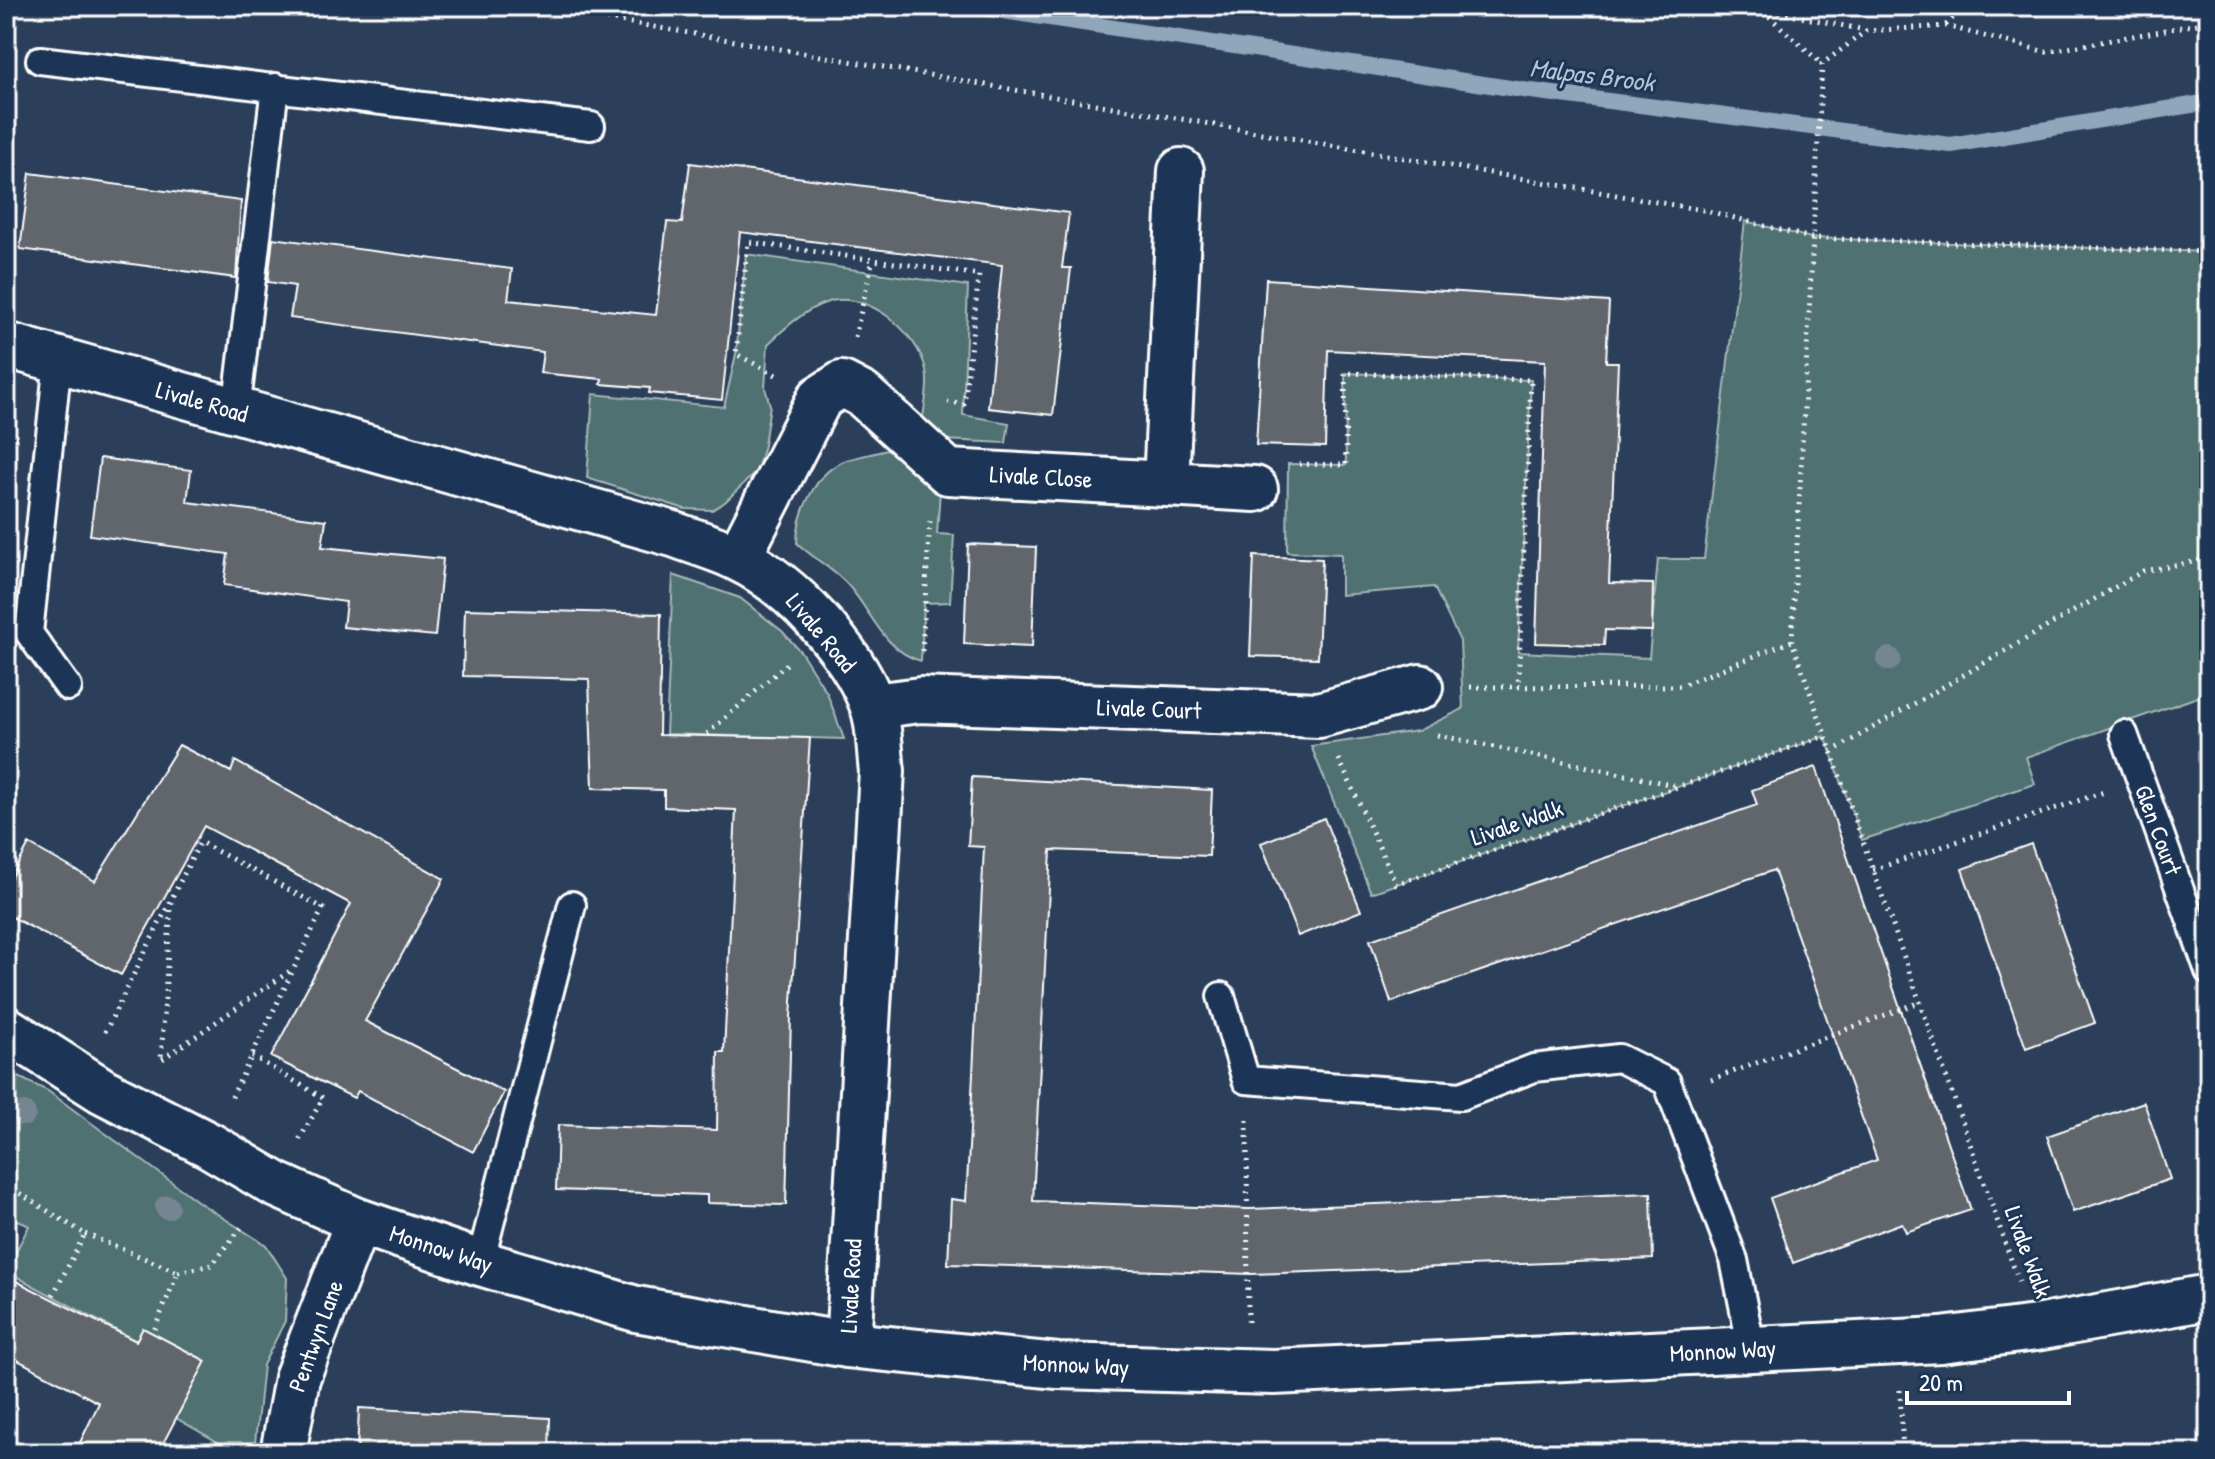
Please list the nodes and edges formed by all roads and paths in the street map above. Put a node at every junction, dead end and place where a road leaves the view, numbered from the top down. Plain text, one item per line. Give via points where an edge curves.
1 (479, 6) edge
2 (1723, 6) edge
3 (1964, 6) edge
4 (1759, 8) edge
5 (2209, 22) edge
6 (1946, 26) junction
7 (1866, 31) junction
8 (40, 60) dead end
9 (1822, 64) junction
10 (275, 87) junction
11 (591, 126) dead end
12 (1181, 171) dead end
13 (1811, 238) junction
14 (2209, 252) edge
15 (873, 259) junction
16 (6, 345) edge
17 (58, 360) junction
18 (841, 392) junction
19 (236, 411) junction
20 (948, 472) junction
21 (1166, 484) junction
22 (1255, 489) joint
23 (738, 558) junction
24 (2209, 559) edge
25 (825, 631) junction
26 (1792, 641) junction
27 (68, 687) dead end
28 (1420, 687) joint
29 (1518, 687) junction
30 (920, 700) junction
31 (873, 706) junction
32 (1319, 715) junction
33 (707, 734) dead end
34 (1434, 734) dead end
35 (2124, 734) dead end
36 (1825, 736) junction
37 (1831, 752) junction
38 (2140, 780) junction
39 (1679, 786) junction
40 (1873, 870) junction
41 (171, 899) junction
42 (572, 905) dead end
43 (293, 969) junction
44 (2209, 971) edge
45 (1221, 996) dead end
46 (1920, 1002) junction
47 (6, 1029) edge
48 (82, 1078) junction
49 (1246, 1080) junction
50 (1672, 1095) junction
51 (209, 1145) junction
52 (6, 1185) edge
53 (358, 1221) junction
54 (85, 1234) junction
55 (480, 1263) junction
56 (52, 1297) dead end
57 (2209, 1297) edge
58 (2036, 1328) junction
59 (153, 1333) dead end
60 (1898, 1343) junction
61 (848, 1345) junction
62 (1752, 1350) junction
63 (1248, 1371) junction
64 (283, 1453) edge
65 (1903, 1453) edge

1 - 13 path via 574,13 1187,117 1708,211
2 - 4 path
3 - 6 path
4 - 7 path
4 - 9 path
5 - 6 path via 2046,52
6 - 7 path
7 - 9 path
8 - 10 lane
9 - 13 path, Livale Walk
10 - 11 lane
10 - 19 lane
12 - 21 street
13 - 14 path
13 - 26 path, Livale Walk
15 - 18 path
15 - 18 path via 748,242 736,354
15 - 18 path via 979,275 964,404
16 - 17 street, Livale Road
17 - 19 street, Livale Road
17 - 27 lane via 29,633
18 - 20 street
18 - 23 street
19 - 23 street, Livale Road via 673,534
20 - 21 street, Livale Close
20 - 30 path via 927,528
21 - 22 street, Livale Close
22 - 29 path via 1288,464 1346,465 1345,373 1531,380
23 - 25 street, Livale Road via 784,588
24 - 37 path via 2143,571
25 - 31 street, Livale Road via 859,676
25 - 33 path
26 - 29 path via 1680,686
26 - 36 path, Livale Walk
28 - 29 path
28 - 32 street, Livale Court
30 - 31 street, Livale Court
30 - 32 street, Livale Court
31 - 61 street, Livale Road via 882,771
32 - 39 path, Livale Walk via 1396,884
34 - 39 path
35 - 38 lane, Glen Court
36 - 37 path, Livale Walk
36 - 39 path, Livale Walk
37 - 40 path, Livale Walk
38 - 40 path
38 - 44 lane, Glen Court
40 - 46 path, Livale Walk
41 - 43 path via 200,842 323,908
41 - 43 path via 161,1060
41 - 48 path
42 - 55 lane
43 - 51 path
45 - 49 lane
46 - 50 path
46 - 58 path, Livale Walk
47 - 48 street, Monnow Way
48 - 51 street, Monnow Way
49 - 50 lane via 1461,1096 1534,1068 1619,1058 1667,1082
49 - 63 path
50 - 62 lane via 1734,1260
51 - 53 street, Monnow Way via 275,1184
52 - 54 path
53 - 55 street, Monnow Way
53 - 64 street, Pentwyn Lane via 297,1378
54 - 56 path
54 - 59 path via 178,1272
55 - 61 street, Monnow Way via 636,1309
57 - 58 street, Monnow Way
58 - 60 street, Monnow Way
60 - 62 street, Monnow Way
60 - 65 path
61 - 63 street, Monnow Way via 1058,1366
62 - 63 street, Monnow Way

